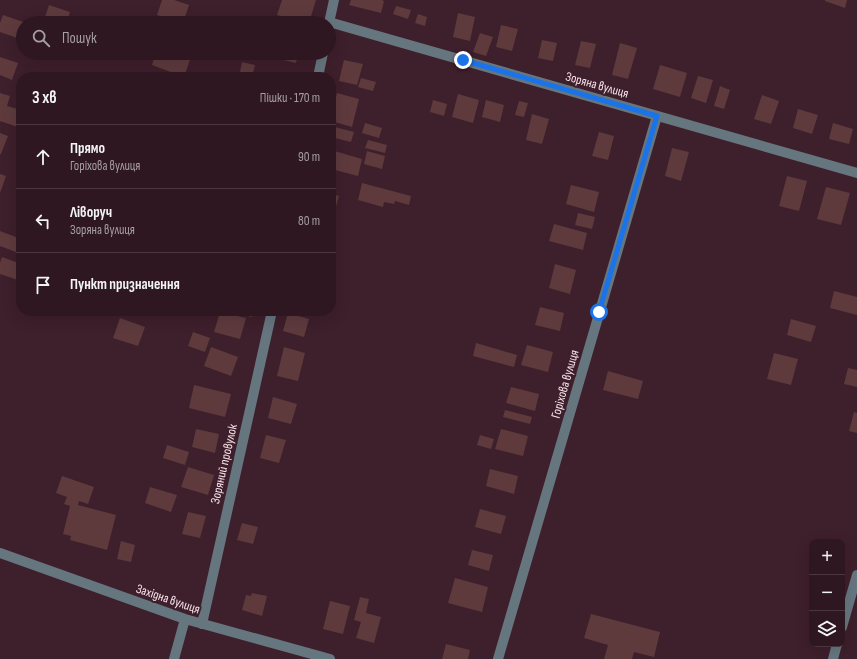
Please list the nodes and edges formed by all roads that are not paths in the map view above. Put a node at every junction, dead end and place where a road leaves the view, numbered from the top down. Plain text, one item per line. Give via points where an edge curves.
1 (334, 0) edge
2 (330, 16) edge
3 (336, 24) edge
4 (322, 60) edge
5 (319, 72) edge
6 (657, 116) junction
7 (857, 173) edge
8 (271, 316) edge
9 (0, 553) edge
10 (857, 575) edge
11 (845, 617) edge
12 (185, 619) junction
13 (202, 624) junction
14 (836, 647) edge
15 (174, 659) edge
16 (330, 659) edge
17 (498, 659) edge
18 (833, 659) edge

1 - 2 street
3 - 6 street, Зоряна вулиця
4 - 5 street
6 - 7 street, Зоряна вулиця
6 - 17 street, Горіхова вулиця
8 - 13 street, Зоряний провулок
9 - 12 street, Західна вулиця
10 - 11 street
12 - 13 street, Західна вулиця
12 - 15 street
13 - 16 street, Західна вулиця
14 - 18 street

